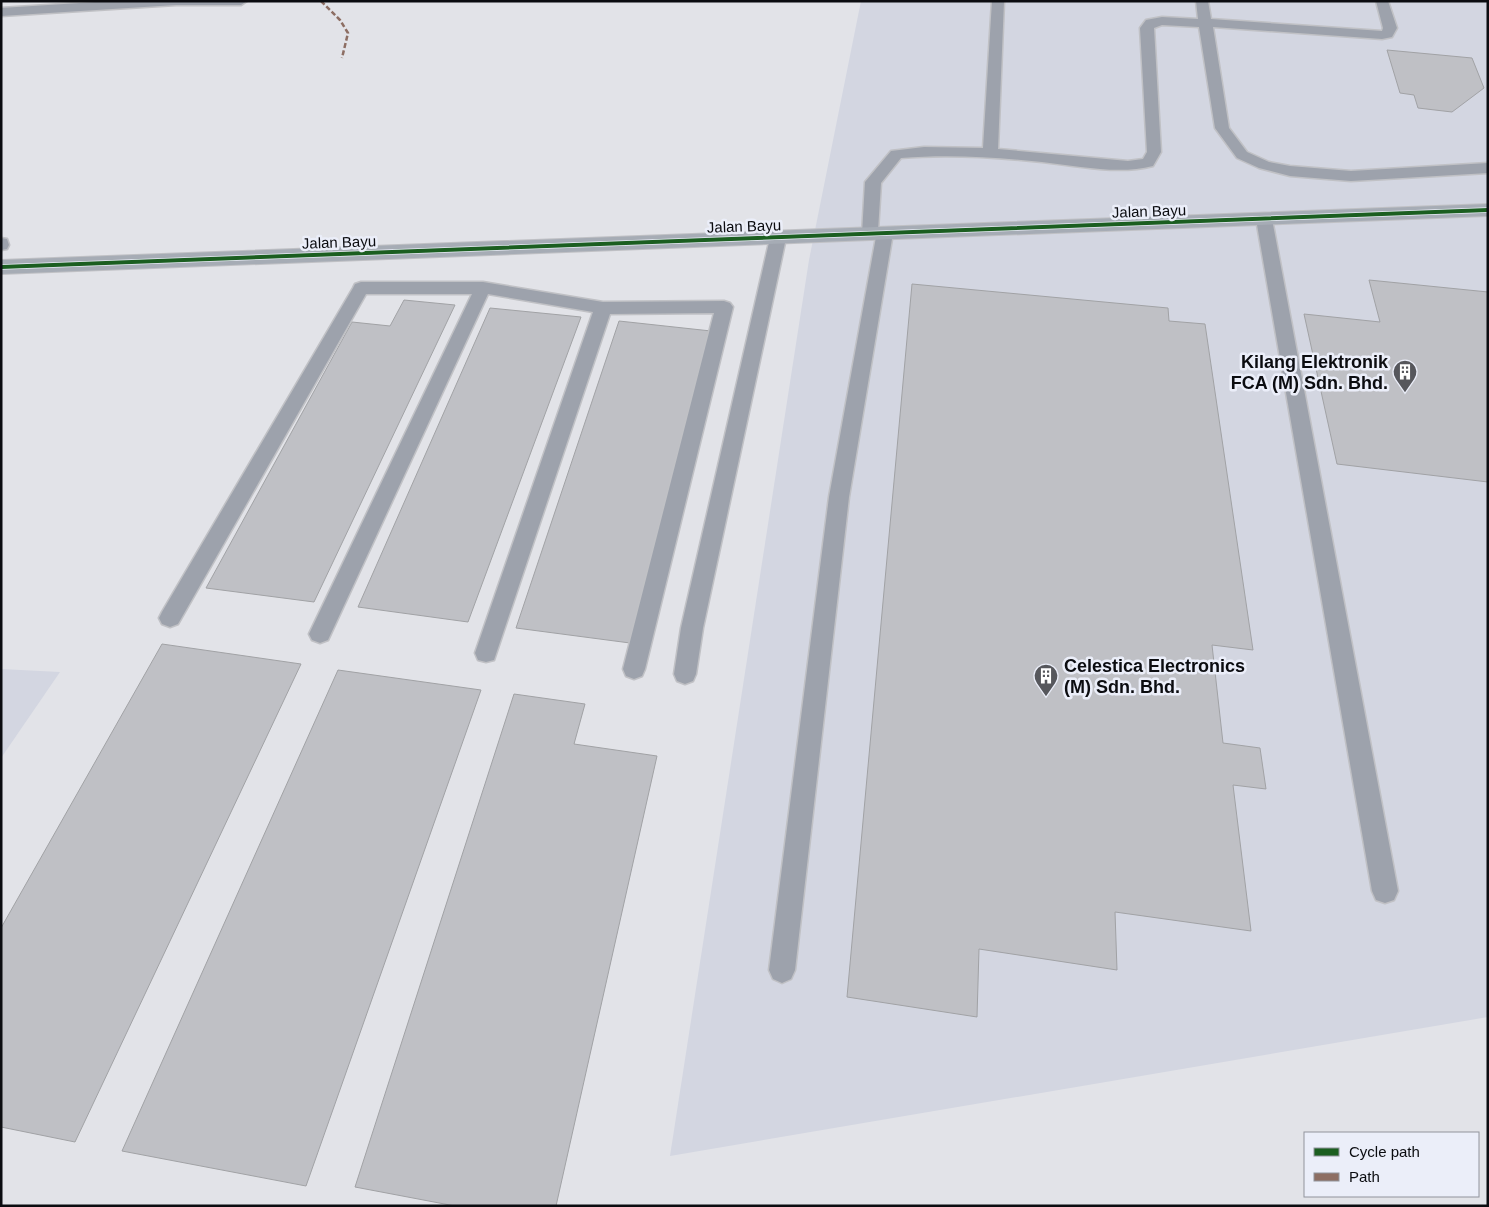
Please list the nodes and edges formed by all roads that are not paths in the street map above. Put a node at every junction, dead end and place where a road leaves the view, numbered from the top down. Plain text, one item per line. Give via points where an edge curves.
1 (241, 1) edge
2 (998, 1) edge
3 (1382, 1) edge
4 (1202, 2) edge
5 (1, 12) edge
6 (1205, 23) junction
7 (990, 154) junction
8 (1488, 168) edge
9 (1488, 210) edge
10 (1264, 219) junction
11 (877, 233) junction
12 (778, 238) junction
13 (1, 267) edge
14 (483, 288) junction
15 (603, 308) junction
16 (170, 618) dead end
17 (320, 634) dead end
18 (486, 653) dead end
19 (634, 669) dead end
20 (685, 674) dead end
21 (1385, 891) dead end
22 (782, 970) dead end

1 - 5 lane via 176,1
2 - 7 lane
3 - 6 lane via 1390,28 1387,34 1382,35
4 - 6 lane
6 - 7 lane via 1162,21 1148,25 1154,152 1148,163 1128,166
6 - 8 lane via 1222,128 1242,155 1264,165 1290,171 1351,176
7 - 11 lane via 917,151 896,154 873,182
9 - 10 street, Jalan Bayu
10 - 11 street, Jalan Bayu
10 - 21 lane
11 - 12 street, Jalan Bayu
11 - 22 lane via 839,496
12 - 13 street, Jalan Bayu
12 - 20 lane via 692,628
14 - 15 lane
14 - 16 lane via 361,288
14 - 17 lane
15 - 18 lane
15 - 19 lane via 724,307

